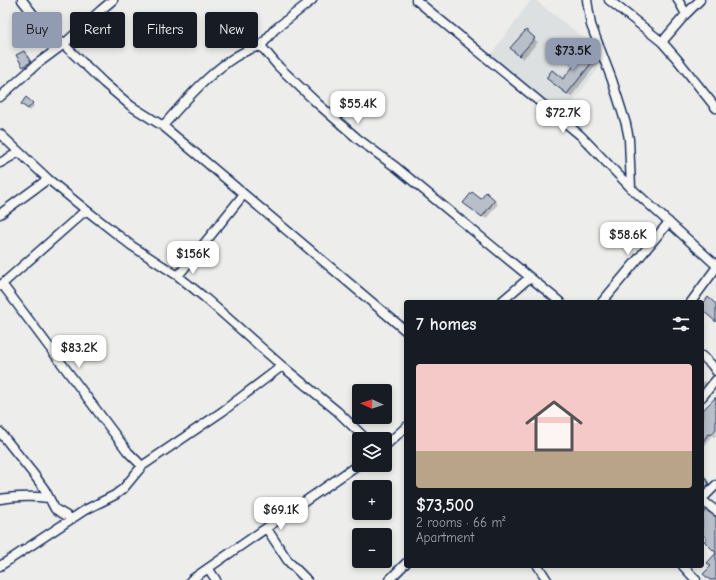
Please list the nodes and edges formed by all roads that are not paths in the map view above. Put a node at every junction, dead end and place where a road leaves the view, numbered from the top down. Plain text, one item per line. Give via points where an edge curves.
1 (22, 0) edge
2 (113, 0) edge
3 (312, 0) edge
4 (416, 0) edge
5 (587, 0) edge
6 (609, 0) edge
7 (678, 0) edge
8 (700, 0) edge
9 (686, 14) junction
10 (662, 42) junction
11 (64, 44) junction
12 (261, 46) junction
13 (0, 97) edge
14 (716, 108) edge
15 (163, 126) junction
16 (0, 134) edge
17 (19, 152) junction
18 (0, 163) edge
19 (48, 179) junction
20 (632, 188) junction
21 (244, 194) junction
22 (86, 210) junction
23 (0, 214) edge
24 (669, 222) junction
25 (716, 265) edge
26 (716, 268) edge
27 (178, 276) junction
28 (529, 278) junction
29 (1, 285) edge
30 (503, 300) edge
31 (557, 300) edge
32 (604, 300) edge
33 (692, 300) edge
34 (404, 329) edge
35 (704, 358) edge
36 (282, 366) junction
37 (716, 370) edge
38 (716, 380) edge
39 (704, 395) edge
40 (404, 431) edge
41 (0, 432) edge
42 (359, 432) edge
43 (392, 440) edge
44 (142, 466) junction
45 (352, 469) edge
46 (716, 485) edge
47 (49, 498) junction
48 (704, 498) edge
49 (0, 500) edge
50 (704, 502) edge
51 (716, 511) edge
52 (72, 519) junction
53 (267, 529) junction
54 (0, 566) edge
55 (404, 566) edge
56 (208, 568) junction
57 (539, 568) edge
58 (685, 568) edge
59 (191, 580) edge
60 (216, 580) edge
61 (307, 580) edge
62 (391, 580) edge
63 (547, 580) edge
64 (696, 580) edge

1 - 11 street via 36,18
2 - 11 street
3 - 12 street via 274,30
4 - 20 street via 580,135
5 - 20 street via 591,25 626,124
6 - 10 street
7 - 9 street
8 - 9 street
9 - 10 street
10 - 14 street
11 - 13 street
11 - 15 street via 131,106
12 - 15 street via 248,50 217,70
12 - 28 street via 278,66 358,139 397,168
15 - 21 street
16 - 17 street
17 - 18 street
17 - 19 street
19 - 22 street
19 - 23 street
20 - 24 street
21 - 27 street
21 - 34 street
22 - 27 street via 132,246
22 - 29 street
24 - 25 street
24 - 32 street
26 - 33 street
27 - 36 street
28 - 30 street
28 - 31 street
29 - 44 street via 128,452
35 - 37 street
36 - 42 street
36 - 44 street via 223,411
38 - 39 street
40 - 43 street
41 - 47 street
44 - 52 street via 122,489
45 - 53 street
46 - 48 street
47 - 49 street via 15,496
47 - 52 street via 55,509
50 - 51 street
52 - 54 street
53 - 56 street
53 - 61 street via 288,561
55 - 62 street
56 - 59 street
56 - 60 street
57 - 63 street
58 - 64 street

